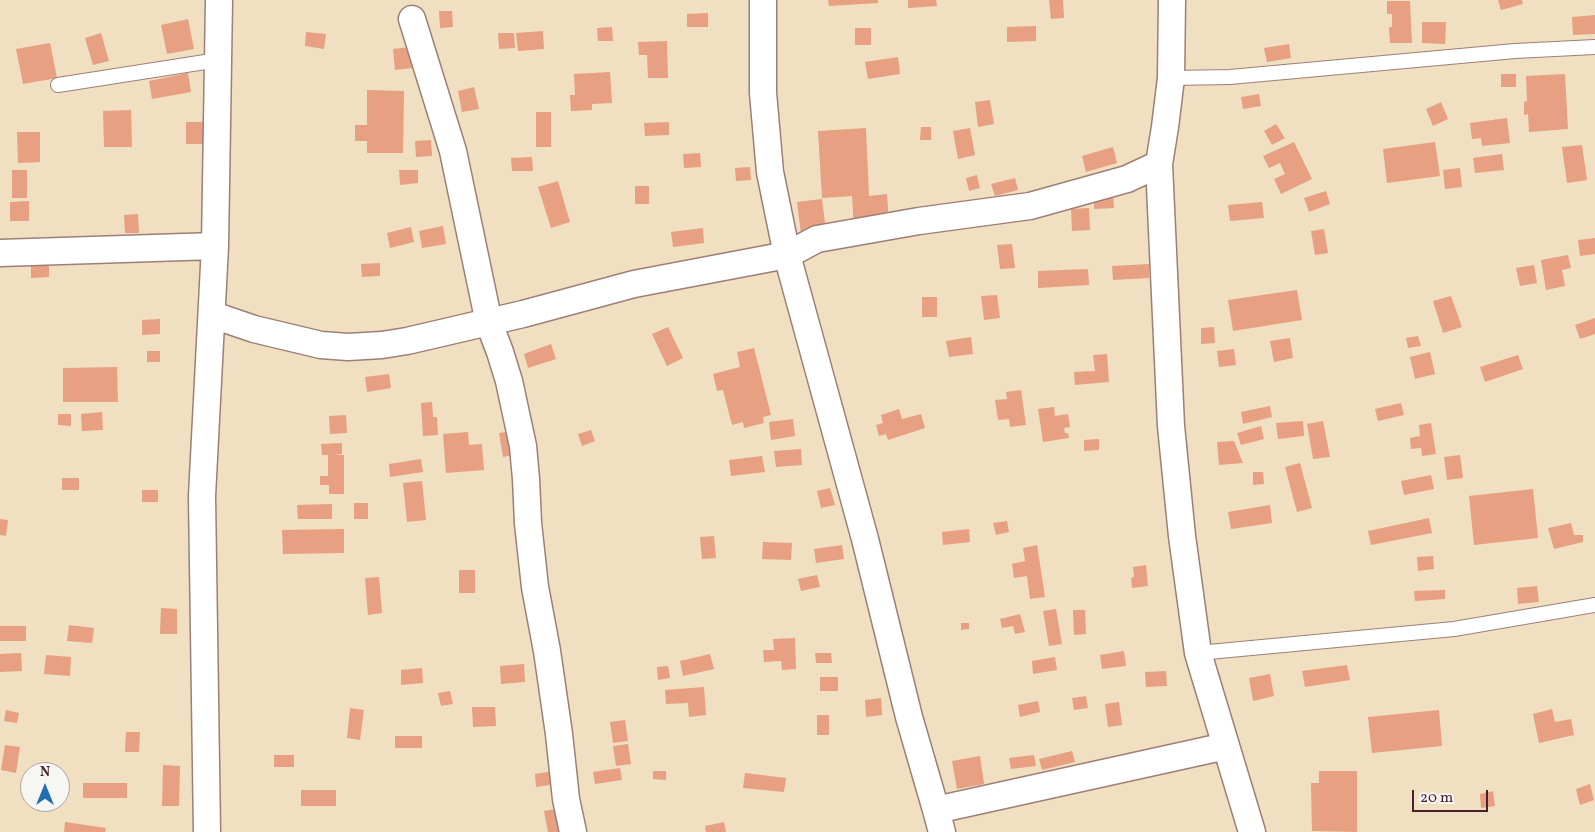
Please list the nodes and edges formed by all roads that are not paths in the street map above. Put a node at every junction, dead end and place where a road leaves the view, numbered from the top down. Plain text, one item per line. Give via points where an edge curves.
1 (219, 0) edge
2 (763, 0) edge
3 (1172, 0) edge
4 (412, 19) dead end
5 (1595, 48) edge
6 (218, 60) junction
7 (1171, 78) junction
8 (58, 85) dead end
9 (1159, 164) junction
10 (215, 246) junction
11 (0, 253) edge
12 (787, 255) junction
13 (213, 315) junction
14 (489, 322) junction
15 (1595, 605) edge
16 (1198, 653) junction
17 (1226, 746) junction
18 (939, 821) edge
19 (207, 832) edge
20 (573, 832) edge
21 (1252, 832) edge

1 - 6 street
2 - 12 street via 763,93 770,172
3 - 7 street
4 - 14 street via 453,151
5 - 7 lane via 1505,52 1230,77
6 - 8 lane
6 - 10 street
7 - 9 street
9 - 12 street via 1127,179 1030,206 919,221 817,240
9 - 16 street via 1171,426
10 - 11 street
10 - 13 street
12 - 14 street via 634,284
12 - 18 street
13 - 14 street via 288,338 348,347 407,342
13 - 19 street via 202,496
14 - 20 street via 509,381 523,446 535,587
15 - 16 lane via 1454,629
16 - 17 street
17 - 18 street
17 - 21 street

